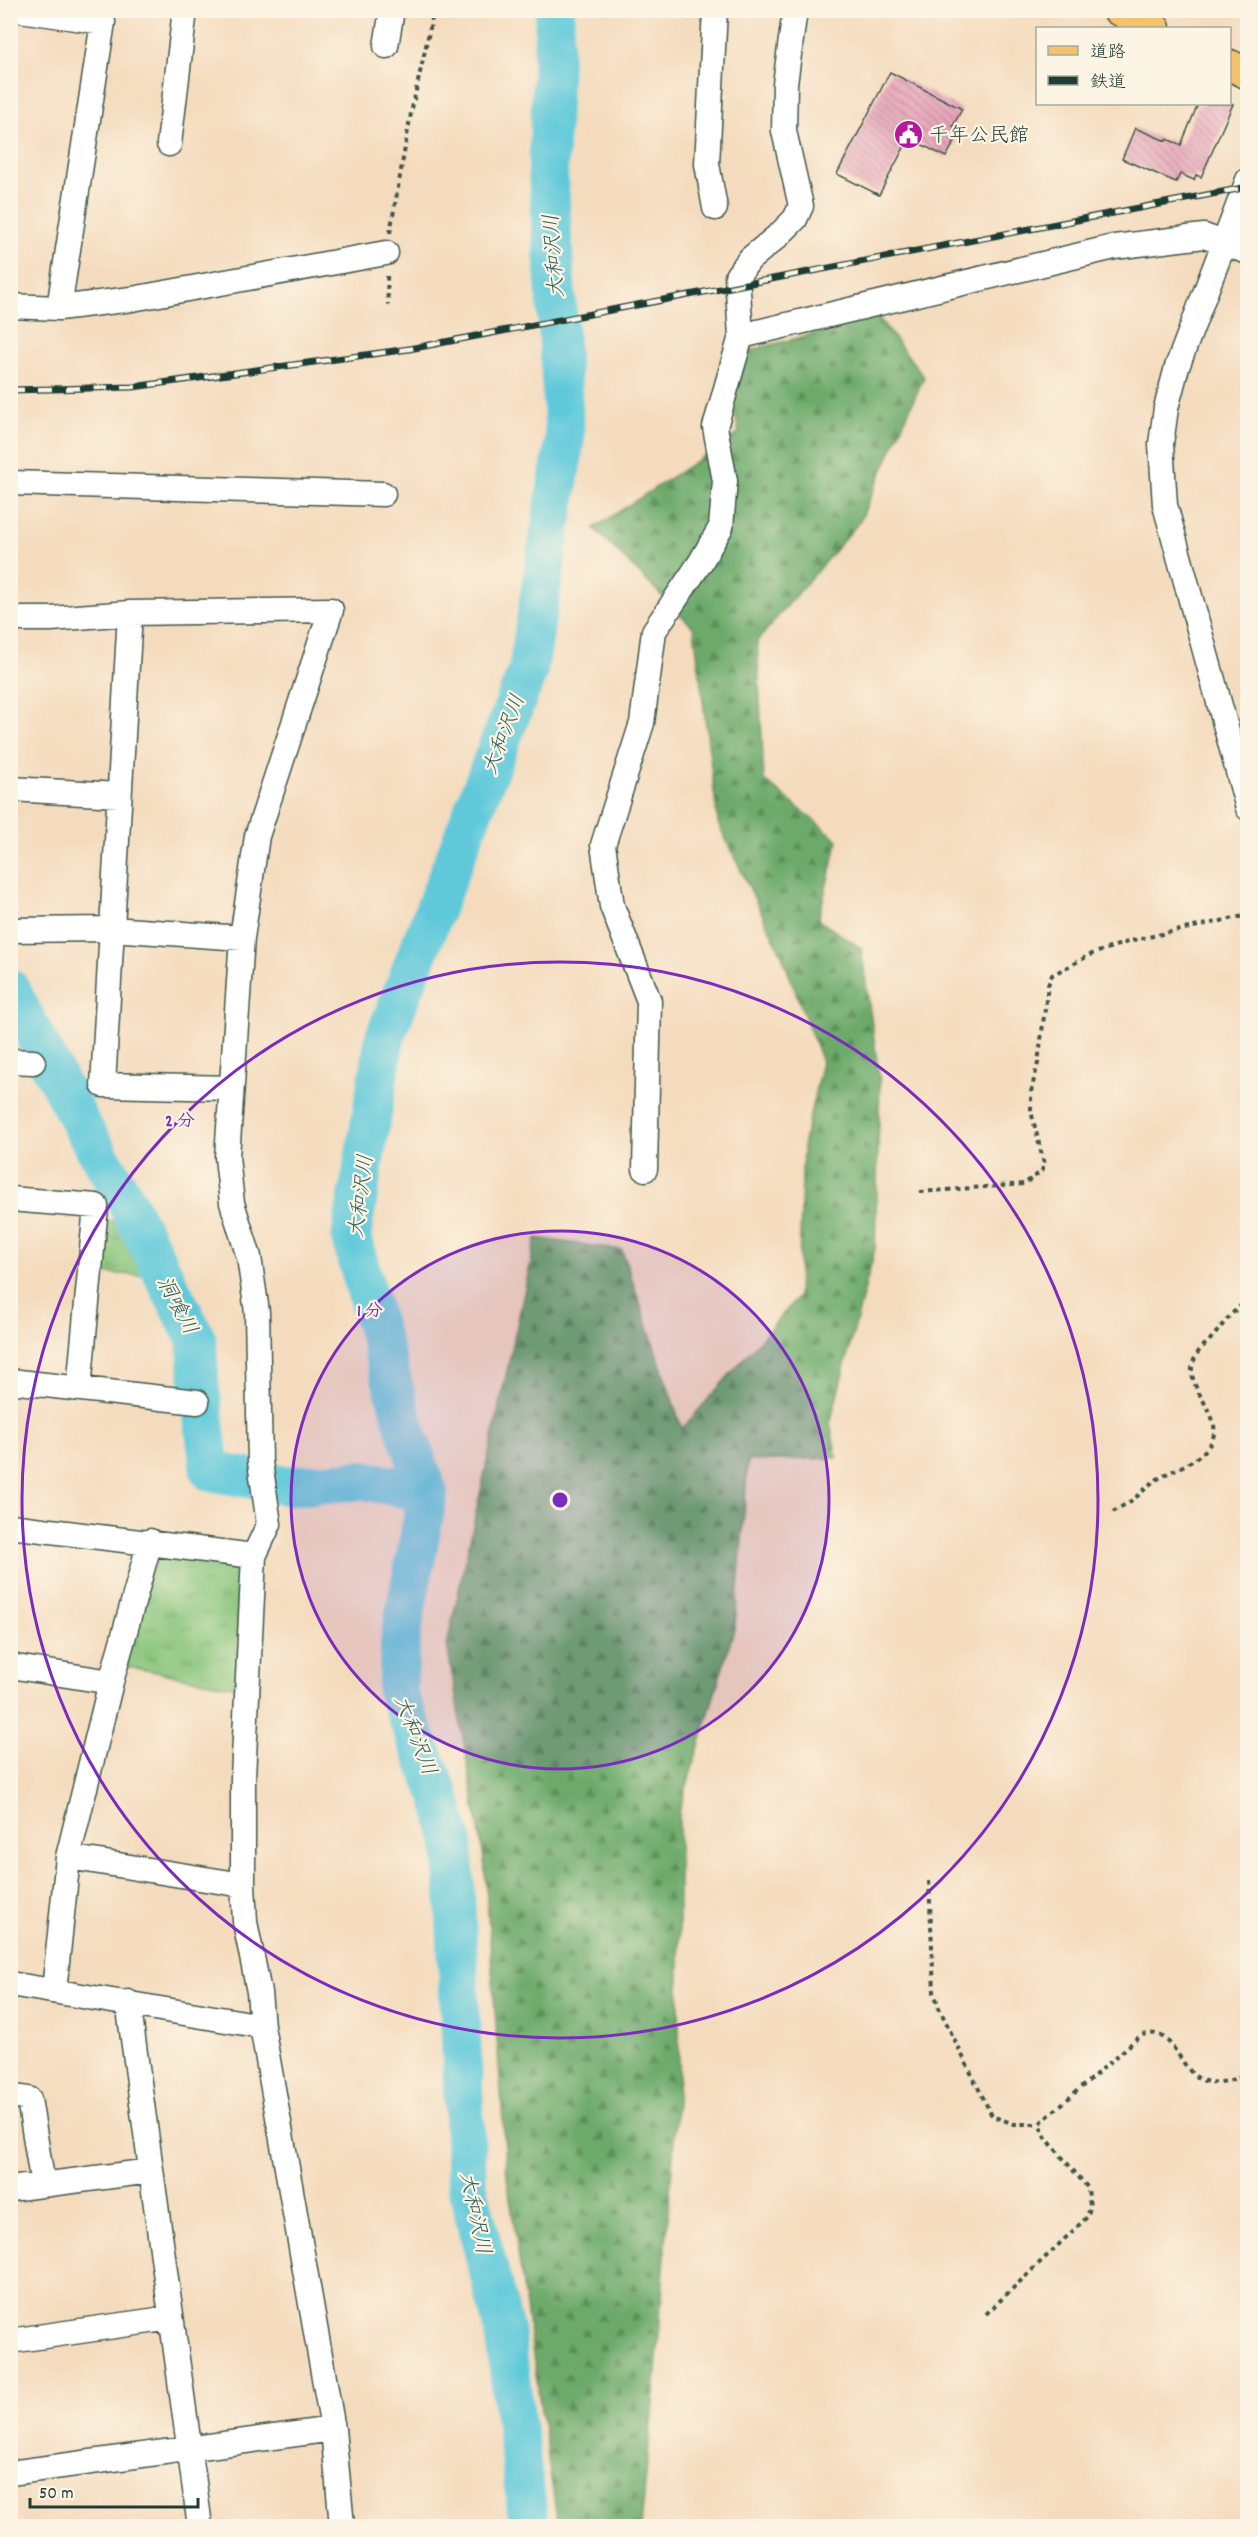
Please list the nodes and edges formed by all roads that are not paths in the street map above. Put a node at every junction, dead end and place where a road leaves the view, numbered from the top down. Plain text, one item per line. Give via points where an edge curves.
1 (20, 10) edge
2 (184, 10) edge
3 (392, 10) edge
4 (716, 10) edge
5 (795, 10) edge
6 (1120, 11) edge
7 (1153, 27) edge
8 (386, 46) dead end
9 (1231, 66) edge
10 (1248, 74) edge
11 (169, 144) dead end
12 (1248, 180) edge
13 (715, 208) dead end
14 (1224, 243) junction
15 (1248, 252) edge
16 (387, 253) road end
17 (10, 306) edge
18 (59, 308) junction
19 (741, 336) junction
20 (10, 483) edge
21 (383, 494) dead end
22 (130, 614) junction
23 (10, 619) edge
24 (10, 789) edge
25 (120, 795) junction
26 (1248, 808) edge
27 (111, 929) junction
28 (10, 930) edge
29 (242, 938) junction
30 (231, 1088) junction
31 (645, 1169) dead end
32 (10, 1199) edge
33 (10, 1381) edge
34 (79, 1389) junction
35 (197, 1402) dead end
36 (10, 1526) edge
37 (150, 1541) junction
38 (254, 1556) junction
39 (10, 1666) edge
40 (111, 1682) junction
41 (68, 1857) junction
42 (243, 1885) junction
43 (10, 1984) edge
44 (54, 1991) junction
45 (128, 2002) junction
46 (262, 2026) junction
47 (10, 2096) edge
48 (151, 2171) junction
49 (43, 2185) junction
50 (10, 2189) edge
51 (171, 2318) junction
52 (10, 2341) edge
53 (333, 2429) junction
54 (189, 2449) junction
55 (10, 2473) edge
56 (200, 2526) edge
57 (342, 2526) edge

1 - 18 street via 104,22
2 - 11 street
3 - 8 street
4 - 13 street via 707,164
5 - 19 street via 785,84 784,131 801,206 795,219 750,259 737,276
6 - 7 main road
9 - 10 main road
12 - 14 street
14 - 15 street
14 - 19 street via 1204,236 1114,247
14 - 26 street via 1177,367 1166,408 1161,474 1165,505
16 - 18 street via 132,299
17 - 18 street
19 - 31 street via 715,427 724,481 721,526 654,631 642,723 603,845 612,906 649,1001
20 - 21 street
22 - 23 street
22 - 25 street
22 - 29 street via 331,610 257,836
24 - 25 street
25 - 27 street
27 - 28 street
27 - 29 street
27 - 30 street via 103,1084
29 - 30 street
30 - 38 street via 227,1157 232,1203 249,1257 257,1312 260,1462 269,1524
32 - 34 street via 96,1206
33 - 34 street
34 - 35 street
36 - 37 street
37 - 38 street
37 - 40 street
38 - 42 street via 243,1777
39 - 40 street
40 - 41 street
41 - 42 street
41 - 44 street
42 - 46 street
43 - 44 street
44 - 45 street
45 - 46 street
45 - 48 street
46 - 53 street
47 - 49 street via 29,2099
48 - 49 street
48 - 51 street
49 - 50 street
51 - 52 street
51 - 54 street
53 - 54 street
53 - 57 street
54 - 55 street
54 - 56 street

